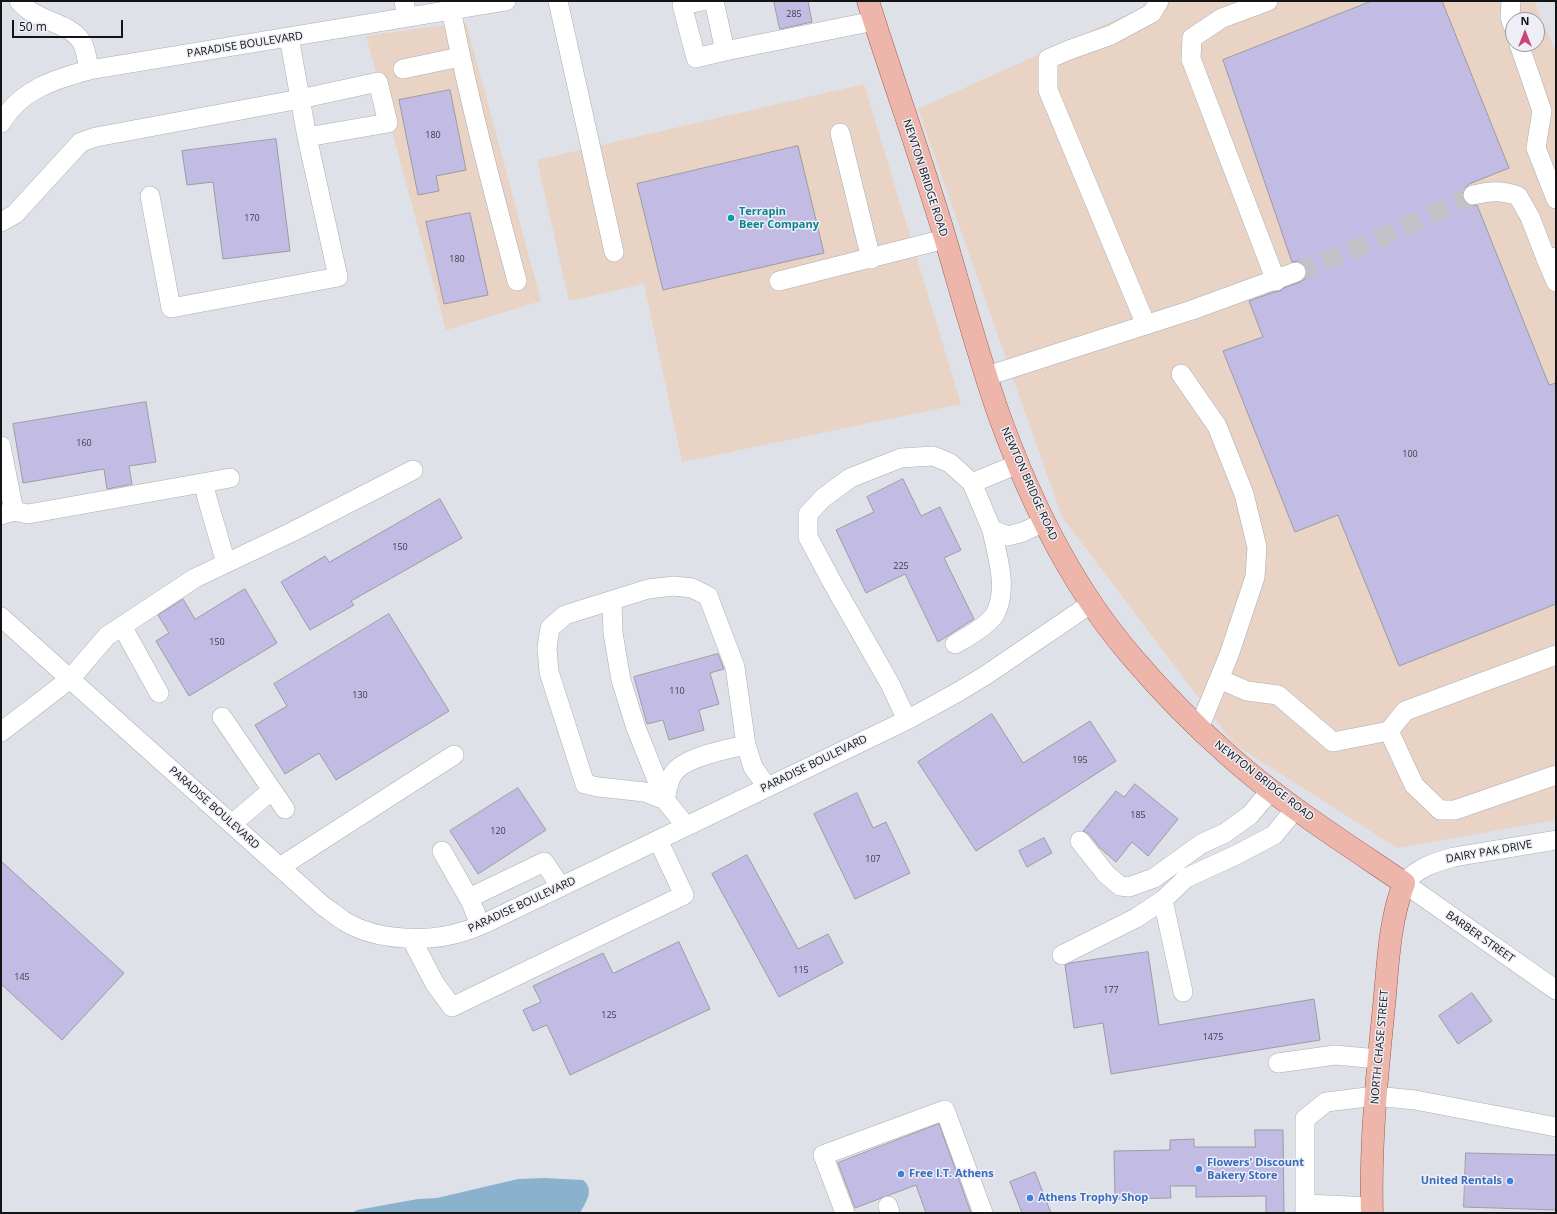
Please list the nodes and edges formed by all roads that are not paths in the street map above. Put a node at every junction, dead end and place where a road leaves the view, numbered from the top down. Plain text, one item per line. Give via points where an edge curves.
1 (19, 1) edge
2 (506, 1) edge
3 (558, 1) edge
4 (702, 1) edge
5 (714, 1) edge
6 (1159, 1) edge
7 (1268, 1) edge
8 (1511, 1) edge
9 (406, 9) edge
10 (451, 9) junction
11 (871, 11) edge
12 (1510, 12) edge
13 (289, 37) junction
14 (725, 51) junction
15 (1522, 52) edge
16 (460, 57) junction
17 (89, 70) junction
18 (403, 70) dead end
19 (300, 99) junction
20 (1, 123) edge
21 (840, 133) dead end
22 (307, 137) junction
23 (1474, 195) tunnel mouth
24 (150, 196) dead end
25 (1556, 199) edge
26 (1, 222) edge
27 (945, 239) junction
28 (614, 252) dead end
29 (871, 259) junction
30 (1552, 259) edge
31 (1296, 272) tunnel mouth
32 (1276, 281) junction
33 (517, 282) dead end
34 (780, 282) dead end
35 (1556, 282) edge
36 (1146, 325) junction
37 (1181, 374) dead end
38 (987, 376) junction
39 (1, 446) edge
40 (1018, 464) junction
41 (413, 470) dead end
42 (230, 478) dead end
43 (204, 483) junction
44 (972, 483) junction
45 (8, 513) edge
46 (1044, 522) junction
47 (992, 530) junction
48 (226, 563) junction
49 (612, 601) junction
50 (1092, 603) junction
51 (1, 617) edge
52 (122, 626) junction
53 (955, 644) dead end
54 (1556, 655) edge
55 (70, 678) junction
56 (1219, 679) junction
57 (159, 694) dead end
58 (222, 717) dead end
59 (907, 720) junction
60 (1199, 728) junction
61 (1389, 731) junction
62 (1, 732) edge
63 (746, 745) junction
64 (454, 755) dead end
65 (1556, 775) edge
66 (767, 787) junction
67 (272, 790) junction
68 (1272, 790) junction
69 (665, 800) junction
70 (1296, 808) junction
71 (285, 809) dead end
72 (232, 824) junction
73 (686, 826) junction
74 (658, 840) junction
75 (1556, 840) edge
76 (1080, 841) dead end
77 (442, 851) dead end
78 (280, 867) junction
79 (1404, 883) junction
80 (561, 887) junction
81 (469, 898) junction
82 (1163, 900) junction
83 (480, 925) junction
84 (411, 938) junction
85 (1062, 955) dead end
86 (1556, 990) edge
87 (1183, 992) dead end
88 (1378, 1059) junction
89 (1278, 1064) dead end
90 (1375, 1096) junction
91 (1556, 1127) edge
92 (1305, 1208) edge
93 (1372, 1210) edge
94 (845, 1213) edge
95 (983, 1213) edge

1 - 17 street via 30,12 79,38 84,46
2 - 10 street, PARADISE BOULEVARD
3 - 28 street
4 - 14 street via 682,5 696,58
5 - 14 street
6 - 36 street via 1152,13 1111,35 1048,59 1048,90
7 - 32 street via 1222,18 1192,38 1191,59
8 - 12 street
9 - 10 street, PARADISE BOULEVARD
9 - 13 street, PARADISE BOULEVARD
10 - 16 street
11 - 14 street
11 - 27 main road, NEWTON BRIDGE ROAD
13 - 17 street, PARADISE BOULEVARD
13 - 19 street
15 - 25 street via 1542,110 1536,148
16 - 18 street
16 - 33 street
17 - 20 street, PARADISE BOULEVARD via 39,86 22,98
19 - 22 street
19 - 22 street via 378,82 388,122
19 - 26 street via 96,137 81,142 15,214
21 - 29 street
22 - 24 street via 338,277 171,308
23 - 30 street via 1504,192 1518,196
27 - 29 street
27 - 38 main road, NEWTON BRIDGE ROAD
29 - 34 street
30 - 35 street
31 - 32 street
32 - 36 street
36 - 38 street
37 - 56 street via 1217,426 1244,494 1257,547 1255,577
38 - 40 main road, NEWTON BRIDGE ROAD
39 - 45 street
40 - 44 street
40 - 46 main road, NEWTON BRIDGE ROAD
41 - 48 street
42 - 43 street
43 - 45 street via 28,514
43 - 48 street
44 - 47 street
44 - 59 street via 950,463 933,456 901,458 850,478 823,498 808,514 808,537 890,684
46 - 47 street via 1008,536
46 - 50 main road, NEWTON BRIDGE ROAD
47 - 53 street via 1002,594 996,614 974,634
48 - 52 street via 195,578
49 - 63 street via 648,589 674,586 692,588 708,596 735,667
49 - 69 street via 614,633 622,680 636,728
49 - 69 street via 565,615 550,628 547,648 549,672 585,784 645,792
50 - 59 street, PARADISE BOULEVARD via 986,675
50 - 60 main road, NEWTON BRIDGE ROAD via 1132,657
51 - 55 street, PARADISE BOULEVARD
52 - 55 street via 107,636
52 - 57 street
54 - 61 street via 1404,711
55 - 62 street
55 - 72 street, PARADISE BOULEVARD
56 - 60 street
56 - 61 street via 1246,691 1278,695 1333,742
58 - 67 street
59 - 66 street, PARADISE BOULEVARD
60 - 68 main road, NEWTON BRIDGE ROAD
61 - 65 street via 1414,785 1440,810 1456,810
63 - 66 street via 753,767
63 - 69 street via 700,756 680,767 673,773
64 - 78 street
66 - 73 street, PARADISE BOULEVARD
67 - 71 street
67 - 72 street
68 - 70 main road, NEWTON BRIDGE ROAD
68 - 76 street via 1250,815 1225,832 1201,844 1154,878 1129,887 1120,886 1106,874
69 - 73 street
70 - 79 main road, NEWTON BRIDGE ROAD
70 - 82 street via 1274,835 1186,878
72 - 78 street, PARADISE BOULEVARD
73 - 74 street, PARADISE BOULEVARD
74 - 80 street, PARADISE BOULEVARD
74 - 84 street via 684,895 452,1007 435,984
75 - 79 street, DAIRY PAK DRIVE via 1454,857 1424,867 1413,873
77 - 81 street
78 - 84 street, PARADISE BOULEVARD via 345,922 372,933
79 - 86 street, BARBER STREET
79 - 88 main road, NORTH CHASE STREET via 1394,918
80 - 81 street via 544,862
80 - 83 street, PARADISE BOULEVARD
81 - 83 street
82 - 85 street via 1136,918
82 - 87 street
83 - 84 street, PARADISE BOULEVARD via 464,932 432,938
88 - 89 street via 1334,1055
88 - 90 main road, NORTH CHASE STREET
90 - 91 street via 1415,1100
90 - 92 street via 1326,1102 1305,1118
90 - 93 main road, NORTH CHASE STREET
92 - 93 street
94 - 95 street via 823,1155 945,1110

